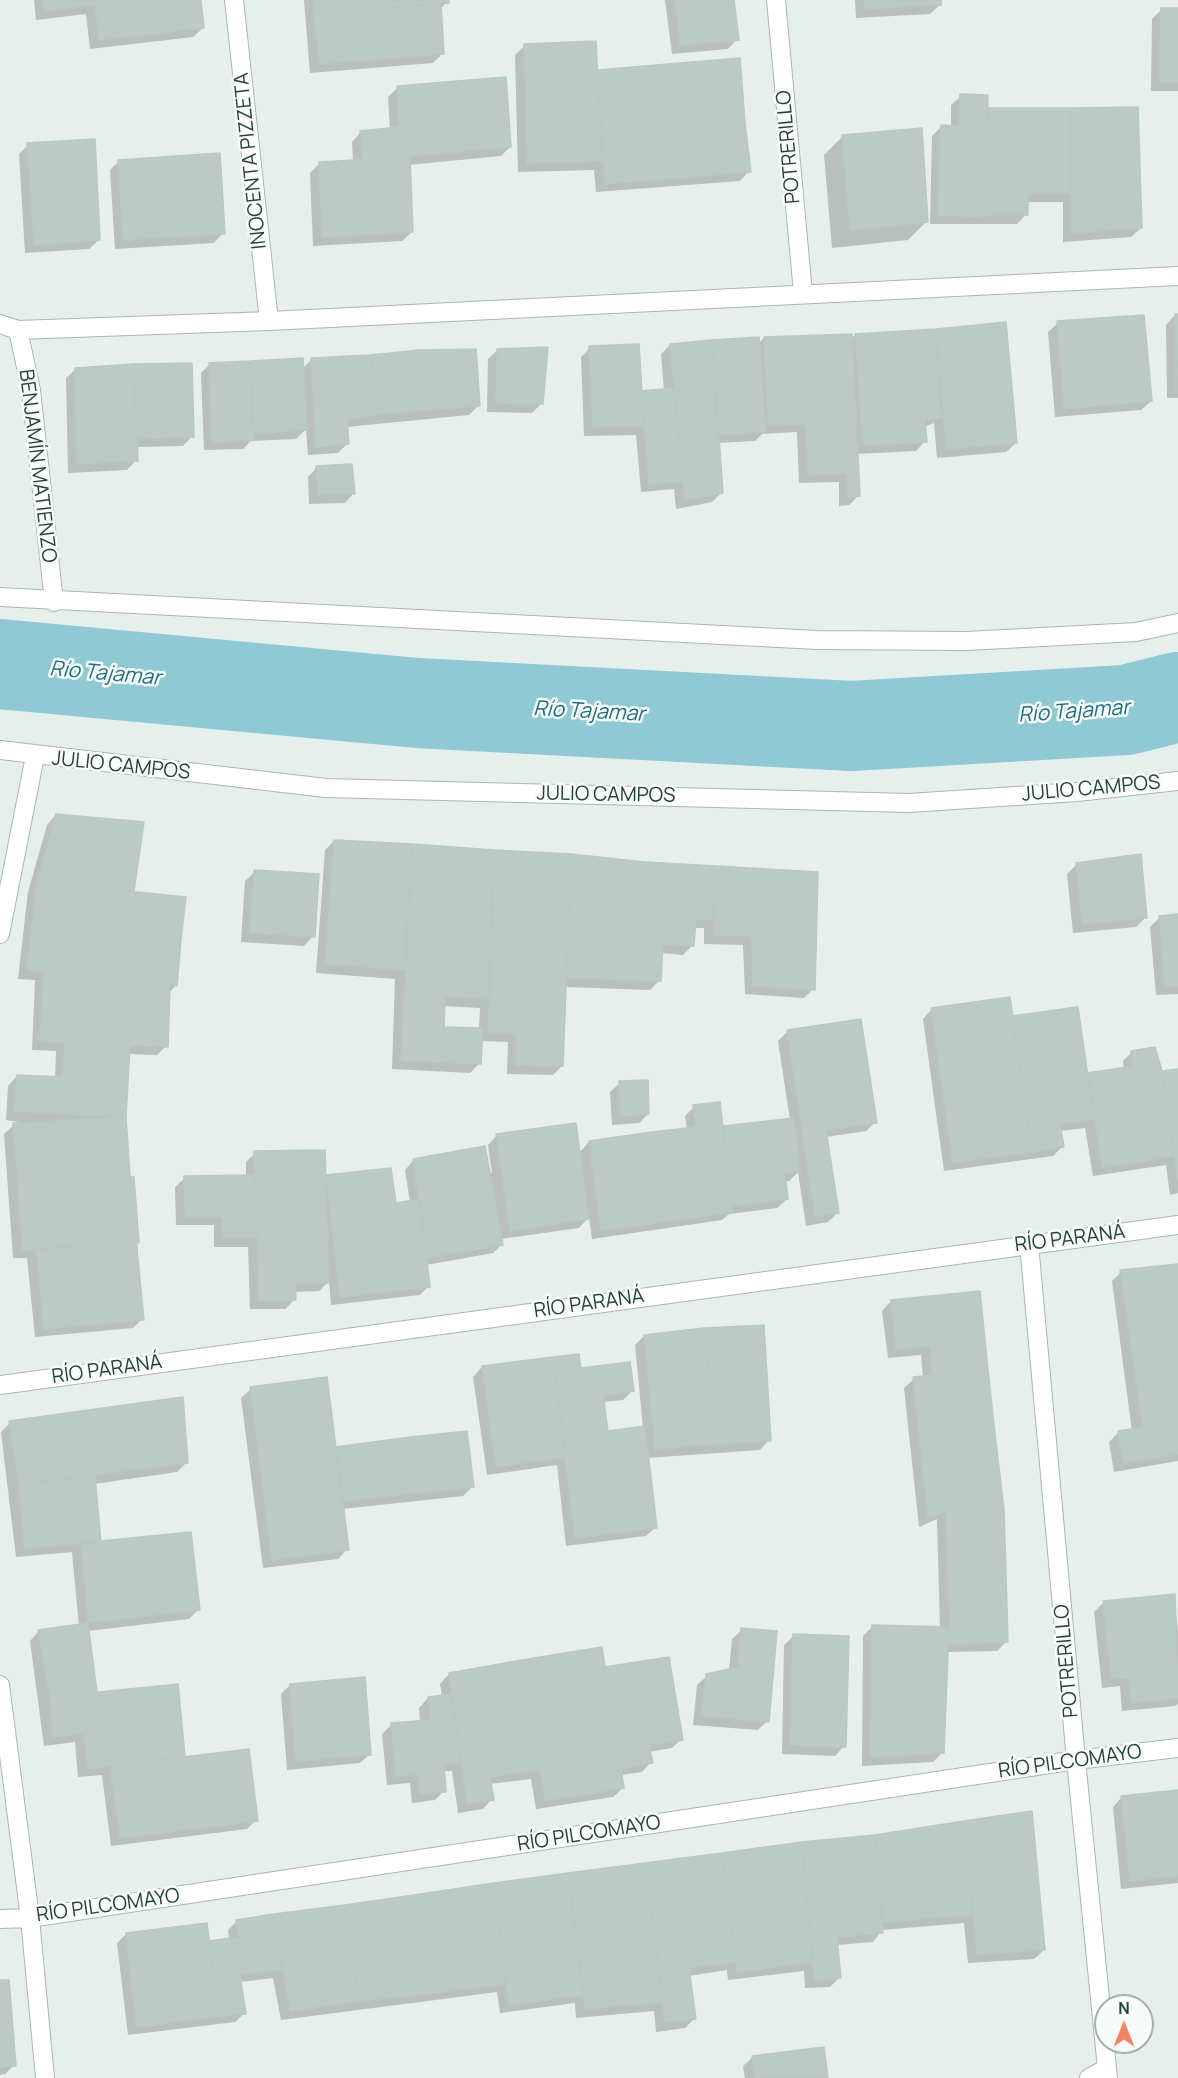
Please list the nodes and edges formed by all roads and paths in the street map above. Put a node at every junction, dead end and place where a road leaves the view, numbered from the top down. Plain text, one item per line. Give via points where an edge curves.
1 (234, 0) edge
2 (776, 0) edge
3 (1178, 276) edge
4 (803, 293) junction
5 (269, 321) junction
6 (0, 324) edge
7 (18, 330) junction
8 (0, 597) edge
9 (54, 602) junction
10 (1178, 623) edge
11 (0, 750) edge
12 (35, 756) junction
13 (1178, 781) edge
14 (0, 934) edge
15 (1178, 1225) edge
16 (1029, 1244) junction
17 (0, 1385) edge
18 (0, 1685) edge
19 (1178, 1748) edge
20 (1076, 1760) junction
21 (0, 1918) edge
22 (30, 1918) junction
23 (1108, 2073) edge
24 (45, 2078) edge
25 (1089, 2078) edge

1 - 5 street, INOCENTA PIZZETA
2 - 4 street, POTRERILLO
3 - 4 street
4 - 5 street
5 - 7 street
6 - 7 street
7 - 9 street, BENJAMÍN MATIENZO via 31,390
8 - 9 street
9 - 10 street via 817,640 967,642 1136,632
11 - 12 street, JULIO CAMPOS
12 - 13 street, JULIO CAMPOS via 326,788 909,803
12 - 14 street
15 - 16 street, RÍO PARANÁ
16 - 17 street, RÍO PARANÁ
16 - 20 street, POTRERILLO
18 - 22 street
19 - 20 street, RÍO PILCOMAYO
20 - 22 street, RÍO PILCOMAYO
20 - 23 street, POTRERILLO
21 - 22 street, RÍO PILCOMAYO
22 - 24 street
23 - 25 street

